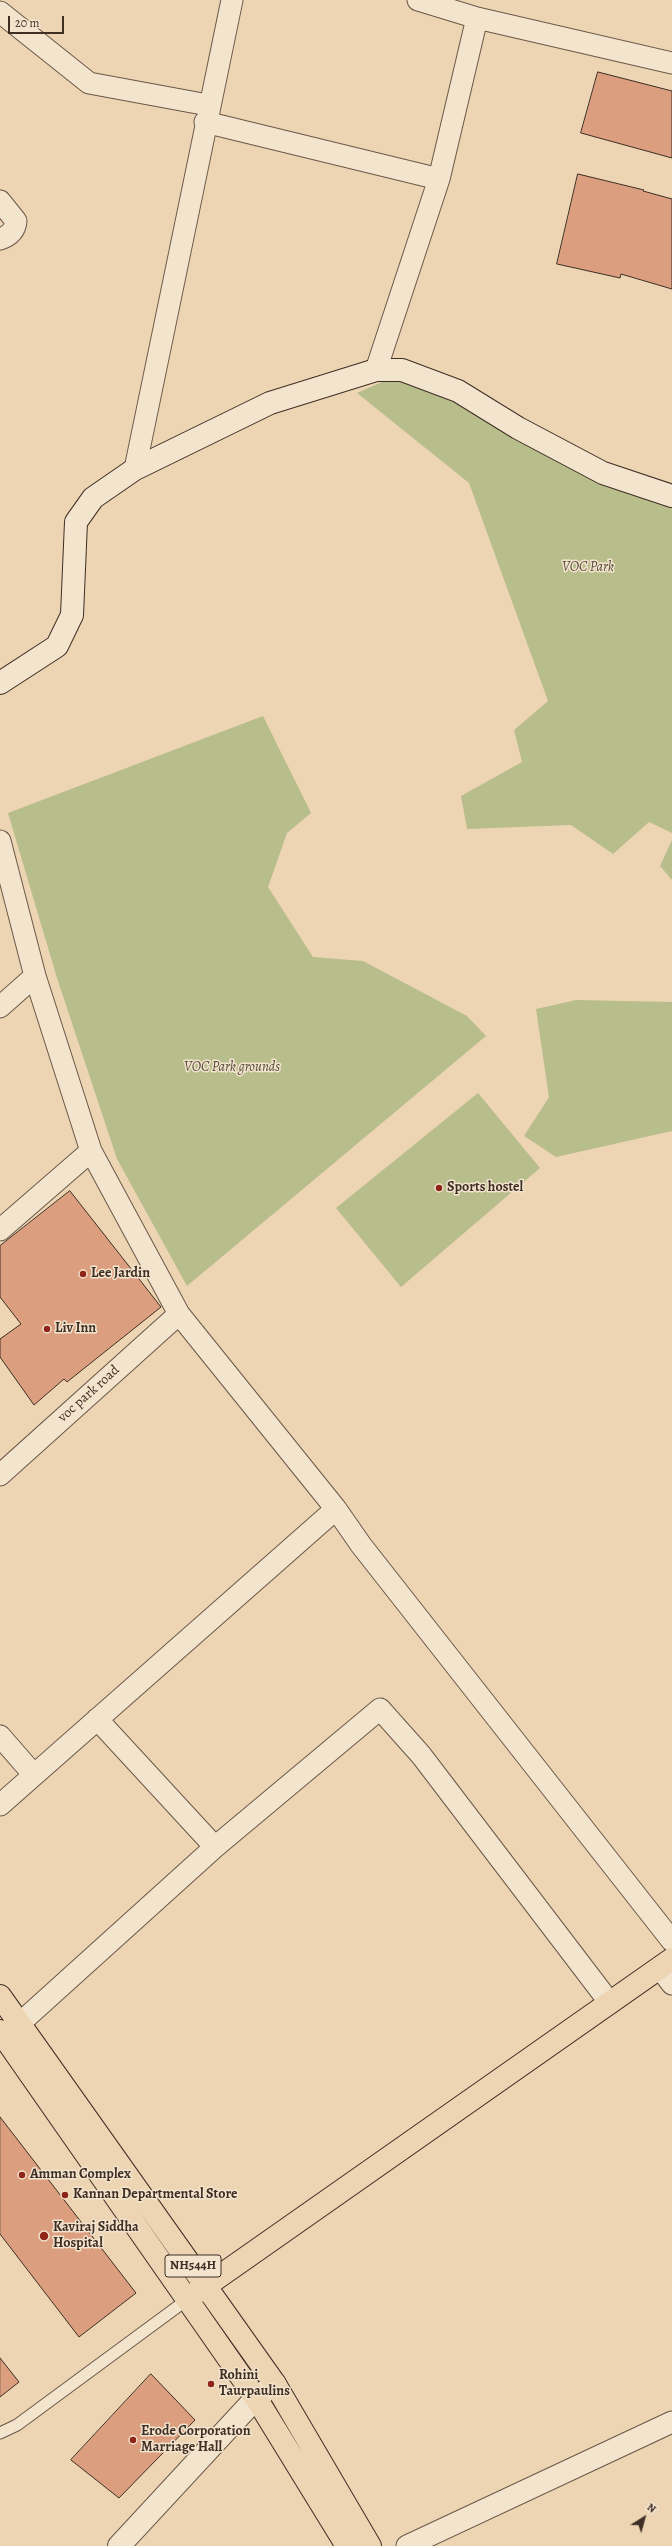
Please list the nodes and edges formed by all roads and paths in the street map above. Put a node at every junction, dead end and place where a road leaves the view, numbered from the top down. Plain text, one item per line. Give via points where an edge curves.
1 (232, 0) edge
2 (418, 0) edge
3 (0, 12) edge
4 (478, 18) junction
5 (672, 63) edge
6 (207, 114) junction
7 (439, 179) junction
8 (0, 201) edge
9 (0, 239) edge
10 (376, 370) junction
11 (135, 469) junction
12 (672, 496) edge
13 (0, 683) edge
14 (0, 841) edge
15 (36, 976) junction
16 (0, 1007) edge
17 (91, 1151) junction
18 (0, 1230) edge
19 (179, 1314) junction
20 (0, 1475) edge
21 (336, 1509) junction
22 (98, 1719) junction
23 (0, 1736) edge
24 (34, 1775) junction
25 (0, 1804) edge
26 (215, 1847) junction
27 (672, 1941) edge
28 (668, 1970) edge
29 (0, 1996) edge
30 (610, 2003) junction
31 (10, 2028) edge
32 (206, 2285) junction
33 (188, 2299) junction
34 (275, 2384) junction
35 (256, 2398) junction
36 (672, 2422) edge
37 (0, 2432) edge
38 (119, 2546) edge
39 (347, 2546) edge
40 (370, 2546) edge
41 (408, 2546) edge

1 - 6 street
2 - 4 street
3 - 6 street via 89,82
4 - 5 street
4 - 7 street
6 - 7 street
6 - 11 street
7 - 10 street
8 - 9 street via 16,221 16,227
10 - 11 main road via 270,403
10 - 12 main road via 402,370 458,391 518,428 603,473
11 - 13 main road via 93,498 76,522 72,615 57,646
14 - 15 street
15 - 16 street
15 - 17 street
17 - 18 street
17 - 19 street
19 - 20 street, voc park road
19 - 21 street
21 - 22 street
21 - 27 street via 361,1545
22 - 24 street
22 - 26 street
23 - 24 street
24 - 25 street
26 - 30 street via 380,1709 421,1755
26 - 31 street
28 - 30 main road
29 - 31 main road, NH544H
30 - 32 main road
31 - 32 main road, NH544H
31 - 33 main road, NH544H
32 - 33 main road
32 - 34 main road, NH544H
33 - 35 main road, NH544H
33 - 37 lane via 16,2425
34 - 35 main road
34 - 40 main road, NH544H
35 - 38 main road
35 - 39 main road, NH544H
36 - 41 street

